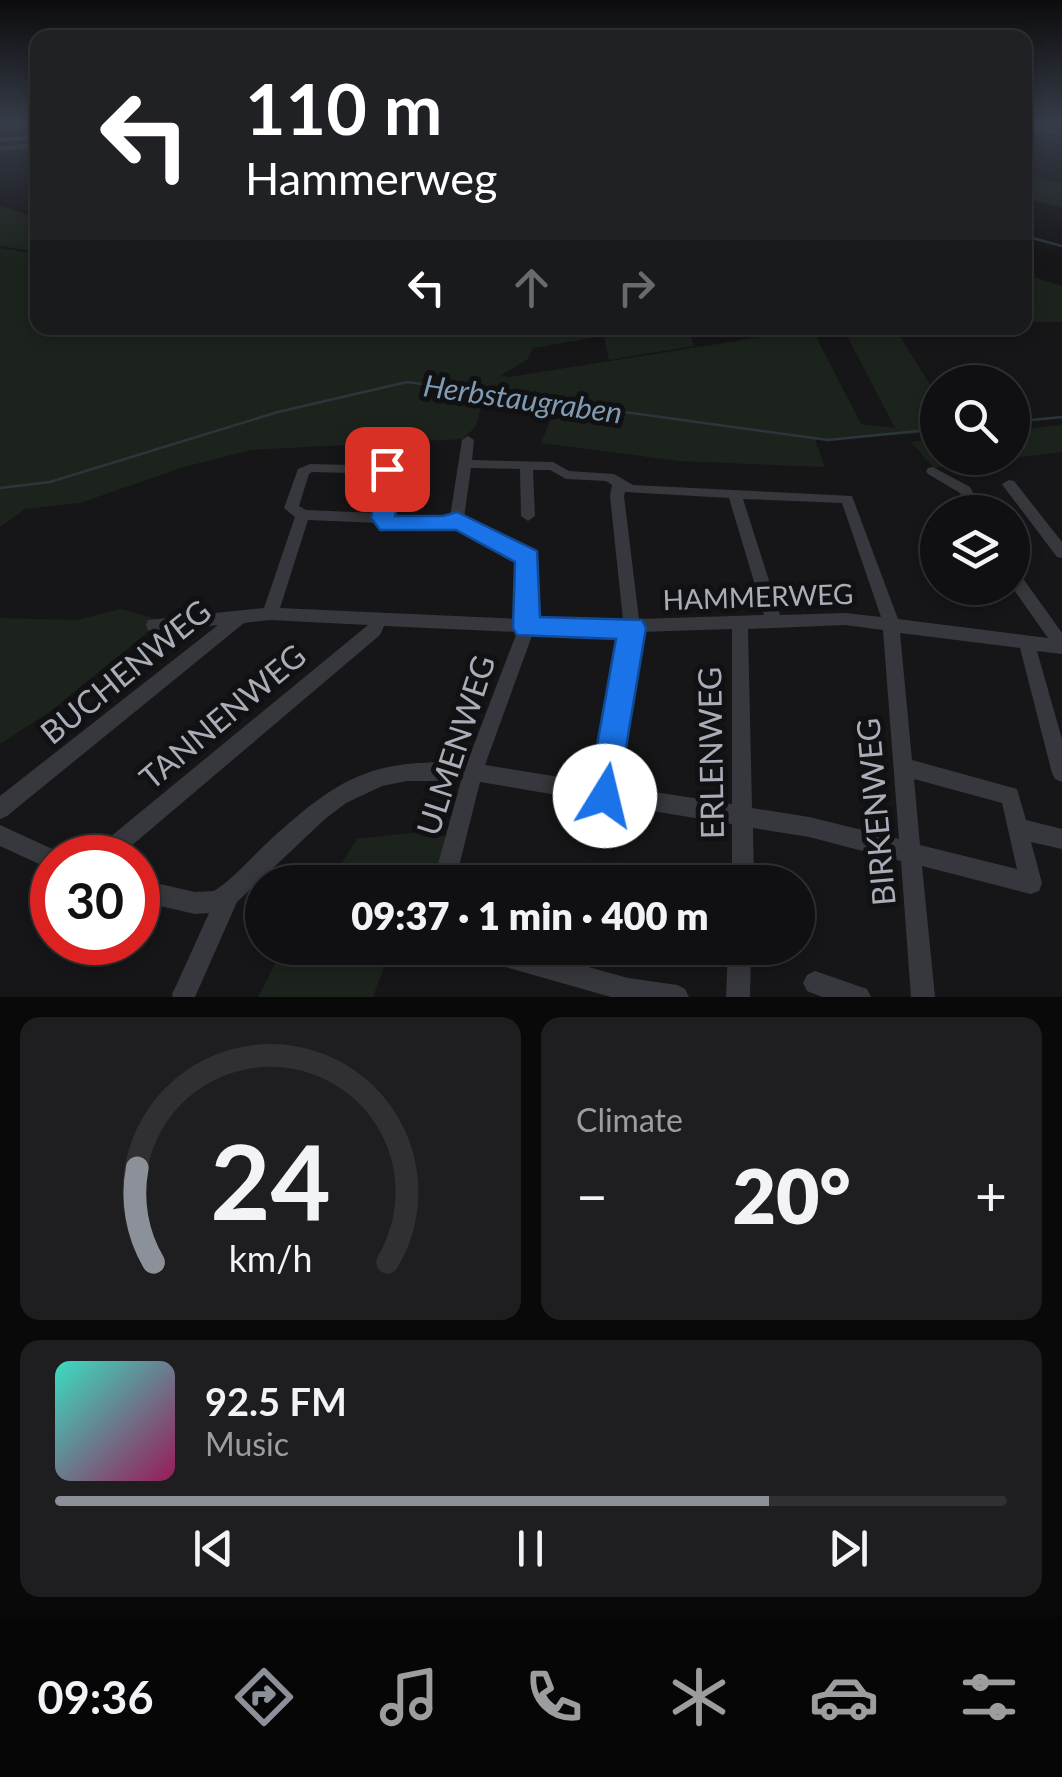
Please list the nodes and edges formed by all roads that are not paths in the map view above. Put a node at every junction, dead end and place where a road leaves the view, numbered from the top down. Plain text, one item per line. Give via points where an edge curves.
1 (468, 440) dead end
2 (463, 464) junction
3 (526, 466) junction
4 (940, 475) edge
5 (1008, 484) dead end
6 (619, 485) junction
7 (734, 494) junction
8 (968, 495) edge
9 (302, 516) junction
10 (528, 516) dead end
11 (382, 518) junction
12 (457, 520) junction
13 (1062, 553) edge
14 (1030, 600) edge
15 (270, 614) junction
16 (241, 616) junction
17 (379, 619) junction
18 (774, 621) junction
19 (740, 622) junction
20 (891, 622) junction
21 (154, 625) dead end
22 (527, 628) junction
23 (632, 628) junction
24 (1026, 641) junction
25 (1062, 646) edge
26 (903, 767) junction
27 (473, 772) junction
28 (1062, 773) edge
29 (605, 796) junction
30 (0, 810) edge
31 (745, 816) junction
32 (1018, 828) junction
33 (0, 835) edge
34 (128, 835) edge
35 (1062, 839) edge
36 (30, 849) edge
37 (911, 854) junction
38 (448, 865) edge
39 (744, 865) edge
40 (160, 895) edge
41 (228, 896) junction
42 (540, 965) edge
43 (739, 965) edge
44 (815, 982) dead end
45 (184, 994) dead end
46 (677, 997) edge
47 (738, 997) edge
48 (859, 997) edge
49 (922, 997) edge

1 - 2 street
2 - 3 street
2 - 12 street
3 - 6 street via 553,466 566,475 609,478
3 - 10 street
4 - 8 street
5 - 13 street
6 - 7 street
6 - 23 street
7 - 18 street
7 - 20 street, BIRKENWEG via 847,499
9 - 11 street
9 - 11 street via 290,508 302,472 387,469 392,472
9 - 15 street
11 - 12 street via 388,524
12 - 22 street, ULMENWEG via 528,558
14 - 25 street
15 - 16 street, HAMMERWEG
15 - 17 street, HAMMERWEG
16 - 21 street, HAMMERWEG
16 - 30 street, BUCHENWEG
17 - 22 street, HAMMERWEG
17 - 34 street, TANNENWEG via 374,630
18 - 19 street, HAMMERWEG
18 - 20 street, HAMMERWEG
19 - 23 street, HAMMERWEG
19 - 31 street, ERLENWEG
20 - 24 street, HAMMERWEG
20 - 26 street, BIRKENWEG
22 - 23 street, HAMMERWEG
22 - 27 street, ULMENWEG
23 - 29 street
24 - 25 street, HAMMERWEG
24 - 28 street
26 - 32 street via 1010,796
26 - 37 street, BIRKENWEG
27 - 29 street
27 - 38 street, ULMENWEG
27 - 41 street via 401,770 363,781 315,814
29 - 31 street
31 - 37 street
31 - 39 street, ERLENWEG
32 - 35 street
32 - 37 street via 1031,883
33 - 36 street
37 - 49 street, BIRKENWEG
40 - 41 street via 196,904
41 - 45 street
42 - 46 street
43 - 47 street
44 - 48 street

